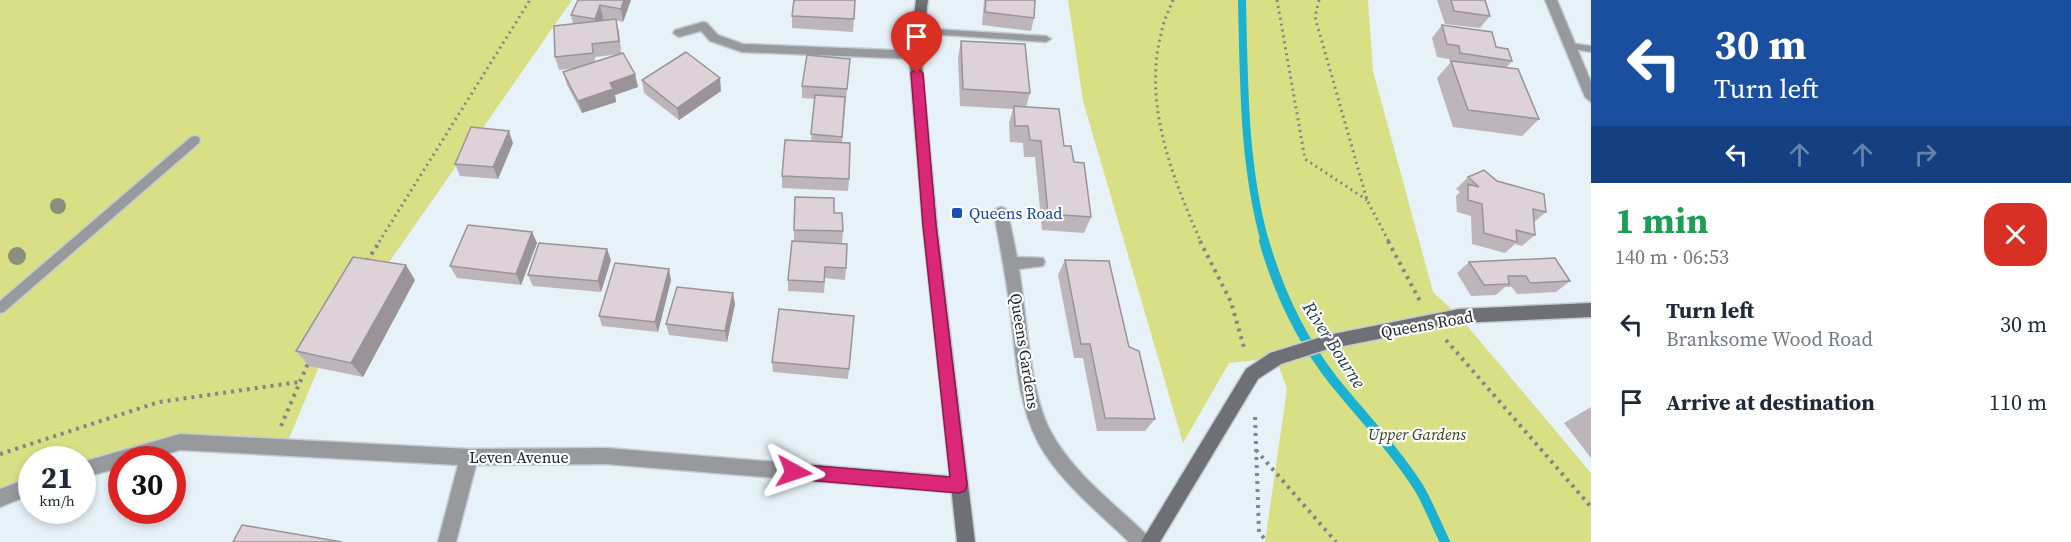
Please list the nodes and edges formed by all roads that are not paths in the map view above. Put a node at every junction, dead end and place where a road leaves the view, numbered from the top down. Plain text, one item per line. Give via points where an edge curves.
1 (922, 0) edge
2 (1551, 0) edge
3 (699, 12) dead end
4 (703, 26) junction
5 (917, 31) junction
6 (679, 33) dead end
7 (1046, 39) dead end
8 (1570, 46) junction
9 (1591, 49) edge
10 (915, 55) junction
11 (1591, 97) edge
12 (195, 140) dead end
13 (1002, 213) dead end
14 (1038, 262) dead end
15 (1011, 263) junction
16 (0, 308) edge
17 (1591, 310) edge
18 (469, 458) junction
19 (96, 466) edge
20 (959, 485) junction
21 (18, 491) edge
22 (0, 498) edge
23 (447, 542) edge
24 (966, 542) edge
25 (1142, 542) edge
26 (1150, 542) edge

1 - 5 street
2 - 8 street
3 - 4 street
4 - 6 street
4 - 10 street via 714,38 742,48
5 - 7 lane
5 - 10 street
8 - 9 lane
8 - 11 street
10 - 20 street
12 - 16 lane
13 - 15 street, Queens Gardens
14 - 15 street
15 - 25 street, Queens Gardens via 1030,400 1042,431 1074,475
17 - 26 street, Queens Road via 1459,315 1328,342 1276,358 1252,374
18 - 19 street, Leven Avenue via 180,442
18 - 20 street, Leven Avenue via 606,456
18 - 23 street
20 - 24 street
21 - 22 street

